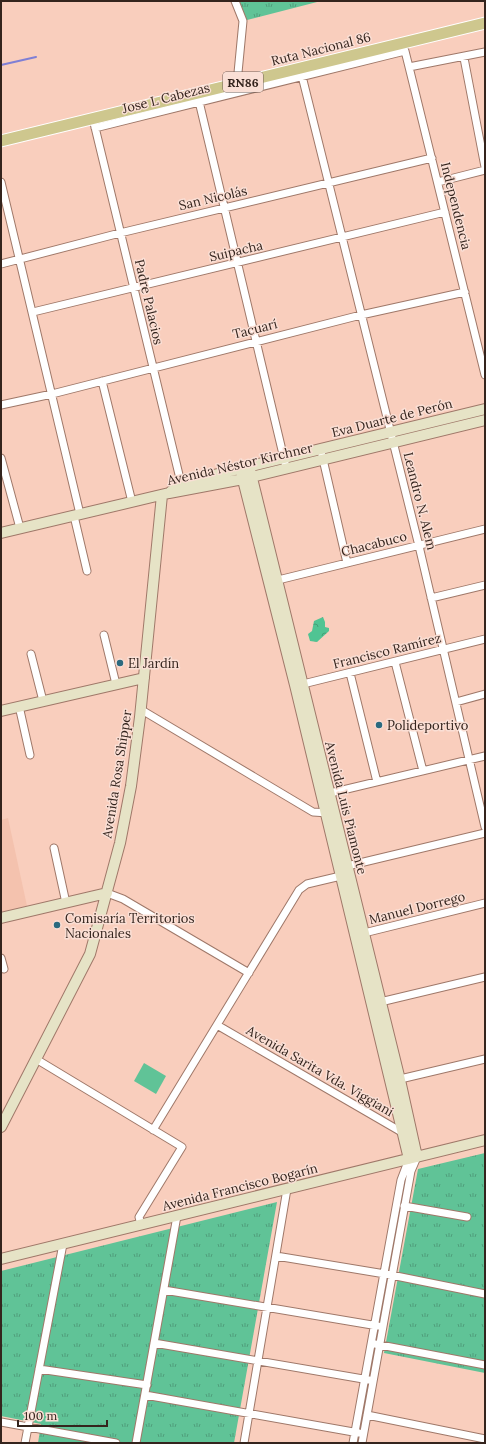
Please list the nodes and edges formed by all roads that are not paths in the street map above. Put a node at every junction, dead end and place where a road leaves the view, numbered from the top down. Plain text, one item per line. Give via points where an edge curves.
1 (235, 1) edge
2 (485, 23) edge
3 (403, 47) junction
4 (485, 52) edge
5 (464, 58) junction
6 (410, 67) junction
7 (301, 72) junction
8 (237, 83) junction
9 (198, 97) junction
10 (94, 123) junction
11 (1, 141) edge
12 (432, 158) junction
13 (485, 167) edge
14 (485, 170) edge
15 (1, 182) edge
16 (329, 182) junction
17 (438, 182) junction
18 (224, 208) junction
19 (445, 212) junction
20 (120, 233) junction
21 (342, 238) junction
22 (20, 259) junction
23 (238, 263) junction
24 (1, 264) edge
25 (134, 288) junction
26 (465, 292) junction
27 (32, 312) junction
28 (361, 315) junction
29 (256, 342) junction
30 (153, 368) junction
31 (485, 375) edge
32 (102, 381) junction
33 (52, 394) junction
34 (1, 405) edge
35 (485, 410) edge
36 (485, 420) edge
37 (391, 437) junction
38 (322, 454) junction
39 (1, 458) edge
40 (285, 462) junction
41 (246, 472) junction
42 (182, 487) junction
43 (165, 494) junction
44 (132, 502) junction
45 (77, 515) junction
46 (20, 528) junction
47 (485, 529) edge
48 (1, 533) edge
49 (419, 546) junction
50 (347, 563) junction
51 (87, 571) dead end
52 (273, 582) junction
53 (485, 585) edge
54 (431, 598) junction
55 (104, 635) dead end
56 (485, 639) edge
57 (444, 650) junction
58 (31, 654) dead end
59 (395, 662) junction
60 (350, 673) junction
61 (144, 678) junction
62 (116, 684) junction
63 (299, 685) junction
64 (485, 694) edge
65 (43, 701) junction
66 (456, 702) junction
67 (19, 706) junction
68 (140, 709) junction
69 (1, 710) edge
70 (30, 755) dead end
71 (485, 756) edge
72 (470, 759) junction
73 (423, 771) junction
74 (377, 782) junction
75 (325, 795) junction
76 (330, 813) junction
77 (485, 827) edge
78 (485, 832) edge
79 (54, 848) dead end
80 (344, 871) junction
81 (107, 893) junction
82 (66, 903) junction
83 (485, 903) edge
84 (1, 918) edge
85 (360, 934) junction
86 (1, 958) edge
87 (4, 969) dead end
88 (249, 973) junction
89 (485, 977) edge
90 (376, 1003) junction
91 (217, 1025) junction
92 (36, 1059) junction
93 (485, 1059) edge
94 (396, 1080) junction
95 (2, 1123) edge
96 (153, 1130) junction
97 (409, 1134) junction
98 (485, 1140) edge
99 (413, 1158) junction
100 (287, 1189) junction
101 (404, 1206) junction
102 (177, 1216) junction
103 (467, 1217) dead end
104 (140, 1225) junction
105 (63, 1244) junction
106 (276, 1256) junction
107 (1, 1259) edge
108 (387, 1275) junction
109 (164, 1290) junction
110 (485, 1294) edge
111 (267, 1308) junction
112 (374, 1325) junction
113 (382, 1326) junction
114 (154, 1344) junction
115 (371, 1344) junction
116 (379, 1344) junction
117 (258, 1361) junction
118 (485, 1365) edge
119 (39, 1369) junction
120 (364, 1380) junction
121 (373, 1381) junction
122 (147, 1385) junction
123 (145, 1395) junction
124 (249, 1414) junction
125 (367, 1415) junction
126 (1, 1422) edge
127 (28, 1427) junction
128 (355, 1432) junction
129 (364, 1434) junction
130 (485, 1439) edge
131 (468, 1440) edge
132 (25, 1443) edge
133 (116, 1443) edge
134 (136, 1443) edge
135 (244, 1443) edge
136 (353, 1443) edge
137 (362, 1443) edge

1 - 8 street via 243,21
2 - 3 main road, Ruta Nacional 86 / RN86
3 - 6 street, Independencia
3 - 7 main road, Ruta Nacional 86 / RN86
4 - 5 street
5 - 6 street
5 - 13 street
6 - 12 street, Independencia
7 - 8 main road, Ruta Nacional 86 / RN86
7 - 9 street, Jose L Cabezas
7 - 16 street, Leandro N. Alem
8 - 9 main road, Ruta Nacional 86 / RN86
9 - 10 main road, Ruta Nacional 86 / RN86
9 - 18 street
10 - 11 main road, Ruta Nacional 86 / RN86
10 - 20 street, Padre Palacios
12 - 16 street, San Nicolás
12 - 17 street, Independencia
14 - 17 street
15 - 22 street
16 - 18 street, San Nicolás
16 - 21 street, Leandro N. Alem
17 - 19 street, Independencia
18 - 20 street, San Nicolás
18 - 23 street
19 - 21 street, Suipacha
19 - 26 street, Independencia
20 - 22 street, San Nicolás
20 - 25 street, Padre Palacios
21 - 23 street, Suipacha
21 - 28 street, Leandro N. Alem
22 - 24 street, San Nicolás
22 - 27 street
23 - 25 street, Suipacha
23 - 29 street
25 - 27 street, Suipacha
25 - 30 street, Padre Palacios
26 - 28 street, Tacuarí
26 - 31 street, Independencia
27 - 33 street
28 - 29 street, Tacuarí
28 - 37 street, Leandro N. Alem
29 - 30 street, Tacuarí
29 - 40 street
30 - 32 street, Tacuarí
30 - 42 street, Padre Palacios
32 - 33 street, Tacuarí
32 - 44 street
33 - 34 street, Tacuarí
33 - 45 street
35 - 37 street, Eva Duarte de Perón
36 - 37 street
37 - 38 street, Eva Duarte de Perón
37 - 49 street, Leandro N. Alem
38 - 40 street, Eva Duarte de Perón
38 - 50 street
39 - 46 street
40 - 41 street, Eva Duarte de Perón
41 - 42 street, Eva Duarte de Perón
41 - 52 street, Avenida Luis Piamonte
42 - 43 street, Eva Duarte de Perón
43 - 44 street, Avenida Néstor Kirchner
43 - 61 street, Avenida Rosa Shipper
44 - 45 street, Avenida Néstor Kirchner
45 - 46 street, Avenida Néstor Kirchner
45 - 51 street
46 - 48 street, Avenida Néstor Kirchner
47 - 49 street, Chacabuco
49 - 50 street, Chacabuco
49 - 54 street, Leandro N. Alem
50 - 52 street, Chacabuco
52 - 63 street, Avenida Luis Piamonte
53 - 54 street
54 - 57 street, Leandro N. Alem
55 - 62 street
56 - 57 street, Francisco Ramírez
57 - 59 street, Francisco Ramírez
57 - 66 street, Leandro N. Alem
58 - 65 street
59 - 60 street, Francisco Ramírez
59 - 73 street
60 - 63 street, Francisco Ramírez
60 - 74 street
61 - 62 street
61 - 68 street, Avenida Rosa Shipper
62 - 65 street
63 - 75 street, Avenida Luis Piamonte
64 - 66 street
65 - 67 street
66 - 72 street, Leandro N. Alem
67 - 69 street
67 - 70 street
68 - 76 street via 313,812
68 - 81 street, Avenida Rosa Shipper via 124,827
71 - 72 street
72 - 73 street
72 - 77 street, Leandro N. Alem
73 - 74 street
74 - 75 street
75 - 76 street, Avenida Luis Piamonte
76 - 80 street, Avenida Luis Piamonte
78 - 80 street
79 - 82 street
80 - 85 street, Avenida Luis Piamonte
80 - 88 street via 308,884 299,890
81 - 82 street
81 - 88 street via 123,899
81 - 92 street, Avenida Rosa Shipper via 90,954
82 - 84 street
83 - 85 street, Manuel Dorrego
85 - 90 street, Avenida Luis Piamonte
86 - 87 street
88 - 91 street
89 - 90 street
90 - 94 street, Avenida Luis Piamonte
91 - 96 street
91 - 97 street, Avenida Sarita Vda. Viggiani
92 - 95 street, Avenida Rosa Shipper
92 - 96 street
93 - 94 street
94 - 97 street, Avenida Luis Piamonte
96 - 104 street via 182,1147 139,1217
97 - 99 street, Avenida Luis Piamonte
98 - 99 street, Avenida Francisco Bogarín
99 - 100 street, Avenida Francisco Bogarín
99 - 101 street
99 - 108 street via 401,1180
100 - 102 street, Avenida Francisco Bogarín
100 - 106 street
101 - 103 street
101 - 108 street
102 - 104 street, Avenida Francisco Bogarín
102 - 109 street
104 - 105 street, Avenida Francisco Bogarín
105 - 107 street, Avenida Francisco Bogarín
105 - 119 street
106 - 108 street
106 - 111 street
108 - 110 street
108 - 112 street
108 - 113 street
109 - 111 street
109 - 114 street
111 - 112 street
111 - 117 street
112 - 113 street
112 - 115 street
113 - 116 street
114 - 117 street
114 - 122 street
115 - 116 street
115 - 120 street
116 - 118 street
116 - 121 street
117 - 120 street
117 - 124 street
119 - 122 street
119 - 127 street
120 - 121 street
120 - 128 street
121 - 125 street
122 - 123 street
123 - 124 street
123 - 134 street
124 - 128 street
124 - 135 street
125 - 129 street
125 - 131 street
126 - 127 street
127 - 132 street
127 - 133 street
128 - 129 street
128 - 136 street
129 - 137 street
130 - 131 street

